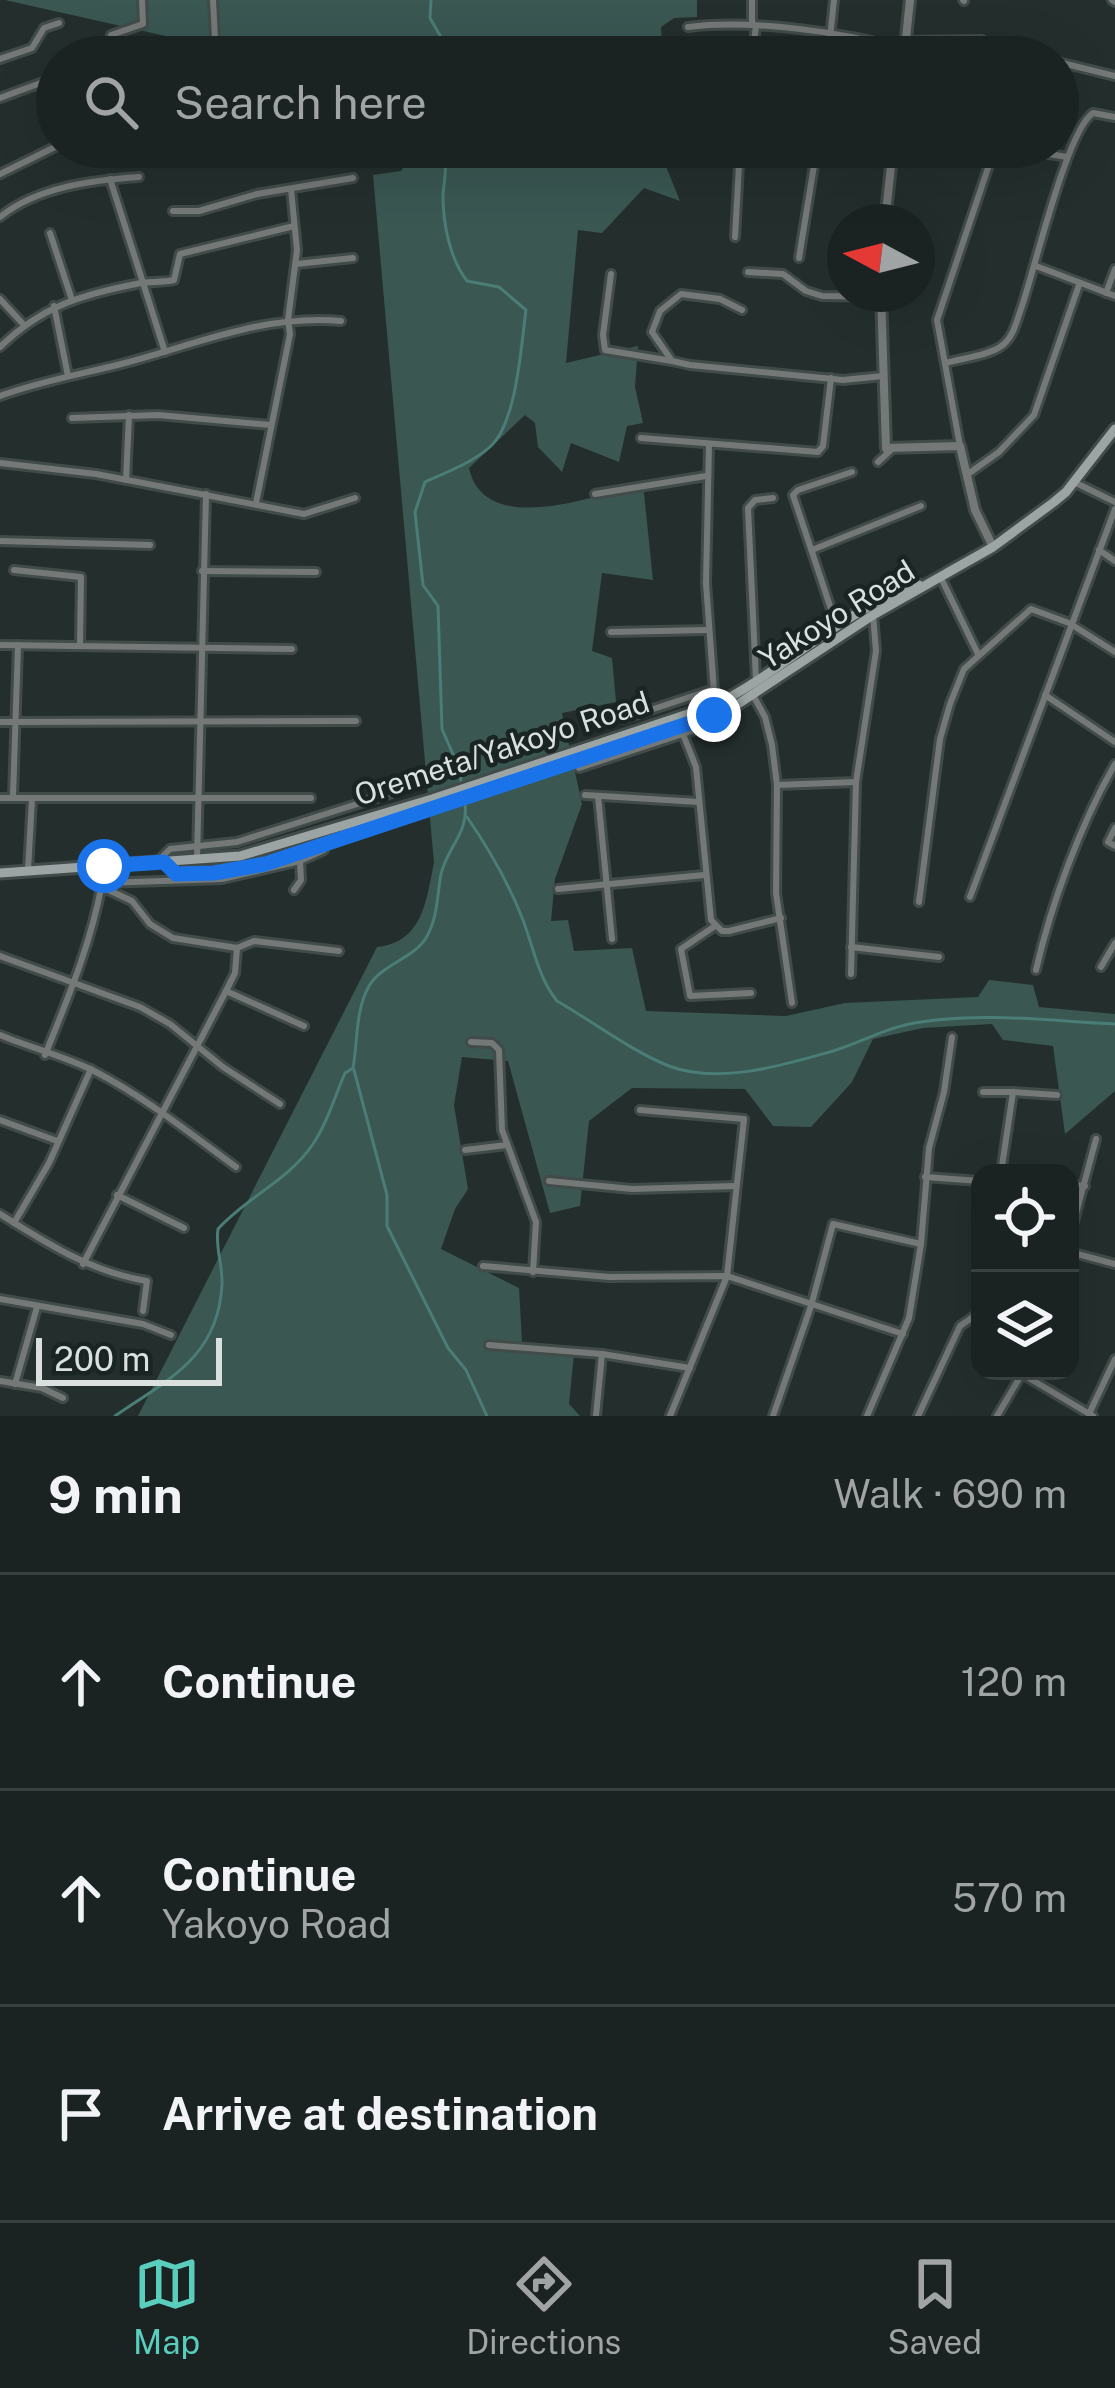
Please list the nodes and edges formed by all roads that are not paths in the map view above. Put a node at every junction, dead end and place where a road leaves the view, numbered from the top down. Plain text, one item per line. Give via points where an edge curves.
1 (142, 0) edge
2 (213, 0) edge
3 (752, 0) edge
4 (834, 0) edge
5 (910, 0) edge
6 (59, 23) dead end
7 (756, 26) junction
8 (688, 28) dead end
9 (39, 36) edge
10 (111, 36) edge
11 (216, 36) edge
12 (755, 36) edge
13 (830, 36) joint
14 (906, 36) edge
15 (36, 41) edge
16 (0, 59) edge
17 (1079, 67) edge
18 (1115, 76) edge
19 (36, 85) edge
20 (0, 98) edge
21 (1115, 117) edge
22 (1079, 134) edge
23 (36, 156) edge
24 (739, 168) edge
25 (814, 168) edge
26 (891, 168) edge
27 (988, 168) edge
28 (1064, 168) edge
29 (0, 174) edge
30 (139, 177) dead end
31 (353, 178) dead end
32 (110, 179) junction
33 (291, 189) junction
34 (887, 204) edge
35 (173, 211) dead end
36 (0, 217) edge
37 (294, 226) junction
38 (50, 233) dead end
39 (735, 237) dead end
40 (353, 258) dead end
41 (799, 258) dead end
42 (296, 264) junction
43 (1036, 266) junction
44 (1115, 269) edge
45 (748, 272) dead end
46 (611, 274) dead end
47 (141, 283) junction
48 (1079, 285) junction
49 (1106, 293) junction
50 (827, 296) edge
51 (1115, 296) edge
52 (0, 299) edge
53 (72, 301) junction
54 (54, 306) junction
55 (742, 310) dead end
56 (881, 312) edge
57 (288, 320) junction
58 (341, 321) dead end
59 (23, 324) junction
60 (0, 347) edge
61 (165, 352) junction
62 (672, 361) junction
63 (946, 363) junction
64 (68, 376) junction
65 (883, 376) junction
66 (831, 378) junction
67 (0, 396) edge
68 (129, 415) junction
69 (73, 418) dead end
70 (271, 424) junction
71 (1115, 429) edge
72 (641, 438) dead end
73 (710, 445) junction
74 (960, 446) junction
75 (890, 451) junction
76 (878, 462) dead end
77 (0, 463) edge
78 (852, 472) dead end
79 (706, 476) junction
80 (964, 476) junction
81 (126, 480) junction
82 (1074, 482) junction
83 (206, 494) junction
84 (595, 494) dead end
85 (355, 498) dead end
86 (773, 498) dead end
87 (256, 503) junction
88 (1115, 505) edge
89 (921, 506) dead end
90 (0, 542) edge
91 (150, 545) dead end
92 (993, 547) junction
93 (812, 550) junction
94 (1099, 550) junction
95 (1115, 561) edge
96 (14, 570) dead end
97 (202, 571) junction
98 (316, 572) dead end
99 (941, 578) junction
100 (873, 615) junction
101 (1069, 623) junction
102 (837, 626) junction
103 (708, 630) junction
104 (611, 632) dead end
105 (80, 643) junction
106 (0, 645) edge
107 (19, 645) junction
108 (202, 648) junction
109 (292, 649) dead end
110 (1115, 652) edge
111 (978, 654) junction
112 (756, 683) junction
113 (711, 690) junction
114 (1045, 695) junction
115 (754, 697) junction
116 (715, 705) junction
117 (732, 708) junction
118 (623, 719) dead end
119 (356, 721) dead end
120 (0, 722) edge
121 (19, 722) junction
122 (200, 724) junction
123 (646, 733) junction
124 (683, 734) junction
125 (1115, 742) edge
126 (1115, 764) edge
127 (579, 768) dead end
128 (856, 782) junction
129 (777, 785) junction
130 (392, 793) dead end
131 (585, 795) dead end
132 (598, 796) junction
133 (0, 798) edge
134 (13, 798) junction
135 (32, 798) junction
136 (199, 798) junction
137 (311, 798) dead end
138 (699, 802) junction
139 (1115, 828) edge
140 (1115, 846) edge
141 (324, 850) dead end
142 (197, 854) junction
143 (300, 861) junction
144 (161, 862) junction
145 (0, 873) edge
146 (28, 874) junction
147 (705, 874) junction
148 (604, 884) junction
149 (102, 887) junction
150 (558, 889) dead end
151 (294, 890) dead end
152 (970, 897) dead end
153 (919, 902) dead end
154 (781, 918) junction
155 (715, 926) junction
156 (613, 939) dead end
157 (1115, 943) edge
158 (851, 947) junction
159 (237, 948) junction
160 (339, 951) dead end
161 (0, 956) edge
162 (939, 957) dead end
163 (1101, 967) dead end
164 (1036, 970) dead end
165 (851, 974) dead end
166 (75, 985) junction
167 (226, 991) junction
168 (751, 993) dead end
169 (792, 1003) dead end
170 (304, 1026) dead end
171 (0, 1035) edge
172 (952, 1037) dead end
173 (471, 1042) dead end
174 (196, 1044) junction
175 (45, 1055) junction
176 (91, 1069) junction
177 (983, 1092) dead end
178 (1013, 1092) junction
179 (1058, 1094) dead end
180 (280, 1104) dead end
181 (640, 1110) dead end
182 (161, 1112) junction
183 (0, 1120) edge
184 (1096, 1139) dead end
185 (57, 1141) junction
186 (507, 1144) junction
187 (465, 1150) dead end
188 (1002, 1164) edge
189 (236, 1167) dead end
190 (925, 1177) junction
191 (971, 1180) edge
192 (549, 1181) dead end
193 (735, 1186) junction
194 (1079, 1186) edge
195 (1085, 1186) junction
196 (117, 1195) junction
197 (1079, 1206) edge
198 (0, 1214) edge
199 (14, 1223) junction
200 (184, 1228) dead end
201 (921, 1244) junction
202 (1079, 1254) edge
203 (83, 1264) junction
204 (1115, 1264) edge
205 (483, 1267) dead end
206 (532, 1271) junction
207 (727, 1276) junction
208 (0, 1299) edge
209 (811, 1306) junction
210 (37, 1307) junction
211 (143, 1311) dead end
212 (971, 1319) edge
213 (903, 1334) junction
214 (171, 1335) dead end
215 (489, 1345) dead end
216 (602, 1354) junction
217 (1115, 1359) edge
218 (690, 1368) junction
219 (1018, 1380) edge
220 (1033, 1380) edge
221 (0, 1381) edge
222 (15, 1384) junction
223 (63, 1398) dead end
224 (1075, 1412) edge
225 (1091, 1415) edge
226 (596, 1416) edge
227 (670, 1416) edge
228 (773, 1416) edge
229 (867, 1416) edge
230 (918, 1416) edge
231 (998, 1416) edge

1 - 10 street via 143,24
2 - 11 street
3 - 7 street
4 - 13 street
5 - 14 street
6 - 9 street
7 - 8 street
7 - 12 street
7 - 13 street
15 - 16 street
17 - 18 street
19 - 20 street
21 - 22 street via 1089,114
23 - 29 street
24 - 39 street
25 - 41 street
26 - 34 street
27 - 63 street via 937,320
28 - 43 street
30 - 32 street
31 - 33 street
32 - 36 street via 16,204
32 - 47 street
33 - 35 street
33 - 37 street
37 - 42 street
37 - 47 street via 180,254 174,280
38 - 53 street
40 - 42 street
42 - 57 street
43 - 48 street
43 - 63 street via 1009,339
44 - 49 street
45 - 50 street via 782,274
46 - 62 street via 605,350
47 - 53 street
47 - 61 street
48 - 49 street
48 - 80 street via 1034,415
49 - 51 street
52 - 59 street
53 - 54 street
54 - 59 street
54 - 64 street
55 - 62 street via 691,294 669,301 652,332
56 - 65 street
57 - 58 street
57 - 61 street
57 - 70 street
59 - 60 street
61 - 64 street
62 - 66 street
63 - 74 street
64 - 67 street
65 - 66 street
65 - 75 street
66 - 73 street via 818,452
68 - 69 street
68 - 70 street
68 - 81 street
70 - 87 street
71 - 82 main road
72 - 73 street
73 - 79 street
74 - 75 street
74 - 80 street
75 - 76 street
77 - 81 street
78 - 93 street via 793,495
79 - 84 street
79 - 103 street
80 - 92 street
81 - 83 street
82 - 88 street
82 - 92 main road
83 - 87 street
83 - 97 street
85 - 87 street via 304,514
86 - 112 street via 748,508
88 - 94 street
89 - 93 street
90 - 91 street
92 - 99 main road
93 - 102 street
94 - 95 street
94 - 101 street
96 - 105 street via 81,577
97 - 98 street
97 - 108 street
99 - 100 main road, Yakoyo Road
99 - 102 main road, Oremeta/Yakoyo Road via 882,598
99 - 111 street
100 - 115 main road, Yakoyo Road
100 - 128 street via 876,651
101 - 110 street
101 - 111 street via 1031,608
101 - 114 street
102 - 112 main road, Oremeta/Yakoyo Road
103 - 104 street
103 - 113 street
105 - 107 street
105 - 108 street
106 - 107 street
107 - 121 street
108 - 109 street
108 - 122 street
111 - 153 street via 964,669 940,739
112 - 116 main road, Oremeta/Yakoyo Road
113 - 116 street
113 - 118 street
114 - 125 street
114 - 152 street
115 - 117 main road, Yakoyo Road
115 - 129 street
116 - 123 main road, Oremeta/Yakoyo Road
117 - 123 main road, Yakoyo Road
117 - 124 street
119 - 122 street
120 - 121 street
121 - 122 street
121 - 134 street
122 - 136 street
123 - 142 main road, Oremeta/Yakoyo Road via 240,856
123 - 144 main road, Yakoyo Road via 265,864 176,874
124 - 127 street
124 - 138 street
126 - 164 street
128 - 129 street
128 - 158 street
129 - 154 street
130 - 142 street
131 - 132 street
132 - 138 street
132 - 148 street
133 - 134 street
134 - 135 street
135 - 136 street
135 - 146 street
136 - 137 street
136 - 142 street
138 - 147 street
139 - 140 street via 1108,842
141 - 143 street
142 - 144 main road, Oremeta/Yakoyo Road
143 - 149 street via 221,879
143 - 151 street
144 - 146 main road, Oremeta/Yakoyo Road
145 - 146 main road, Oremeta/Yakoyo Road
147 - 148 street
147 - 155 street
148 - 150 street
148 - 156 street
149 - 159 street via 132,901 173,938
149 - 166 street
154 - 155 street via 728,931
154 - 169 street
155 - 168 street via 681,949 690,996
157 - 163 street
158 - 162 street
158 - 165 street
159 - 160 street via 254,941
159 - 167 street
161 - 166 street
166 - 174 street via 140,1007
166 - 175 street
167 - 170 street
167 - 174 street
171 - 175 street
172 - 190 street
173 - 186 street via 499,1050
174 - 180 street
174 - 182 street
175 - 176 street
176 - 182 street
176 - 185 street
177 - 178 street
178 - 179 street
178 - 188 street
181 - 193 street via 744,1119
182 - 189 street
182 - 196 street
183 - 185 street
184 - 195 street
185 - 199 street
186 - 187 street
186 - 206 street via 536,1222
190 - 191 street
190 - 201 street
192 - 193 street
193 - 207 street
194 - 195 street
195 - 197 street
196 - 200 street
196 - 203 street
198 - 199 street
199 - 203 street
201 - 209 street via 833,1224
201 - 213 street
202 - 204 street
203 - 211 street via 147,1281
205 - 206 street
206 - 207 street
207 - 209 street
207 - 218 street
208 - 210 street
209 - 213 street
209 - 228 street
210 - 214 street
210 - 222 street
212 - 230 street
213 - 229 street
215 - 216 street
216 - 218 street
216 - 226 street
217 - 225 street
218 - 227 street
219 - 231 street
220 - 224 street
221 - 222 street
222 - 223 street
224 - 225 street

